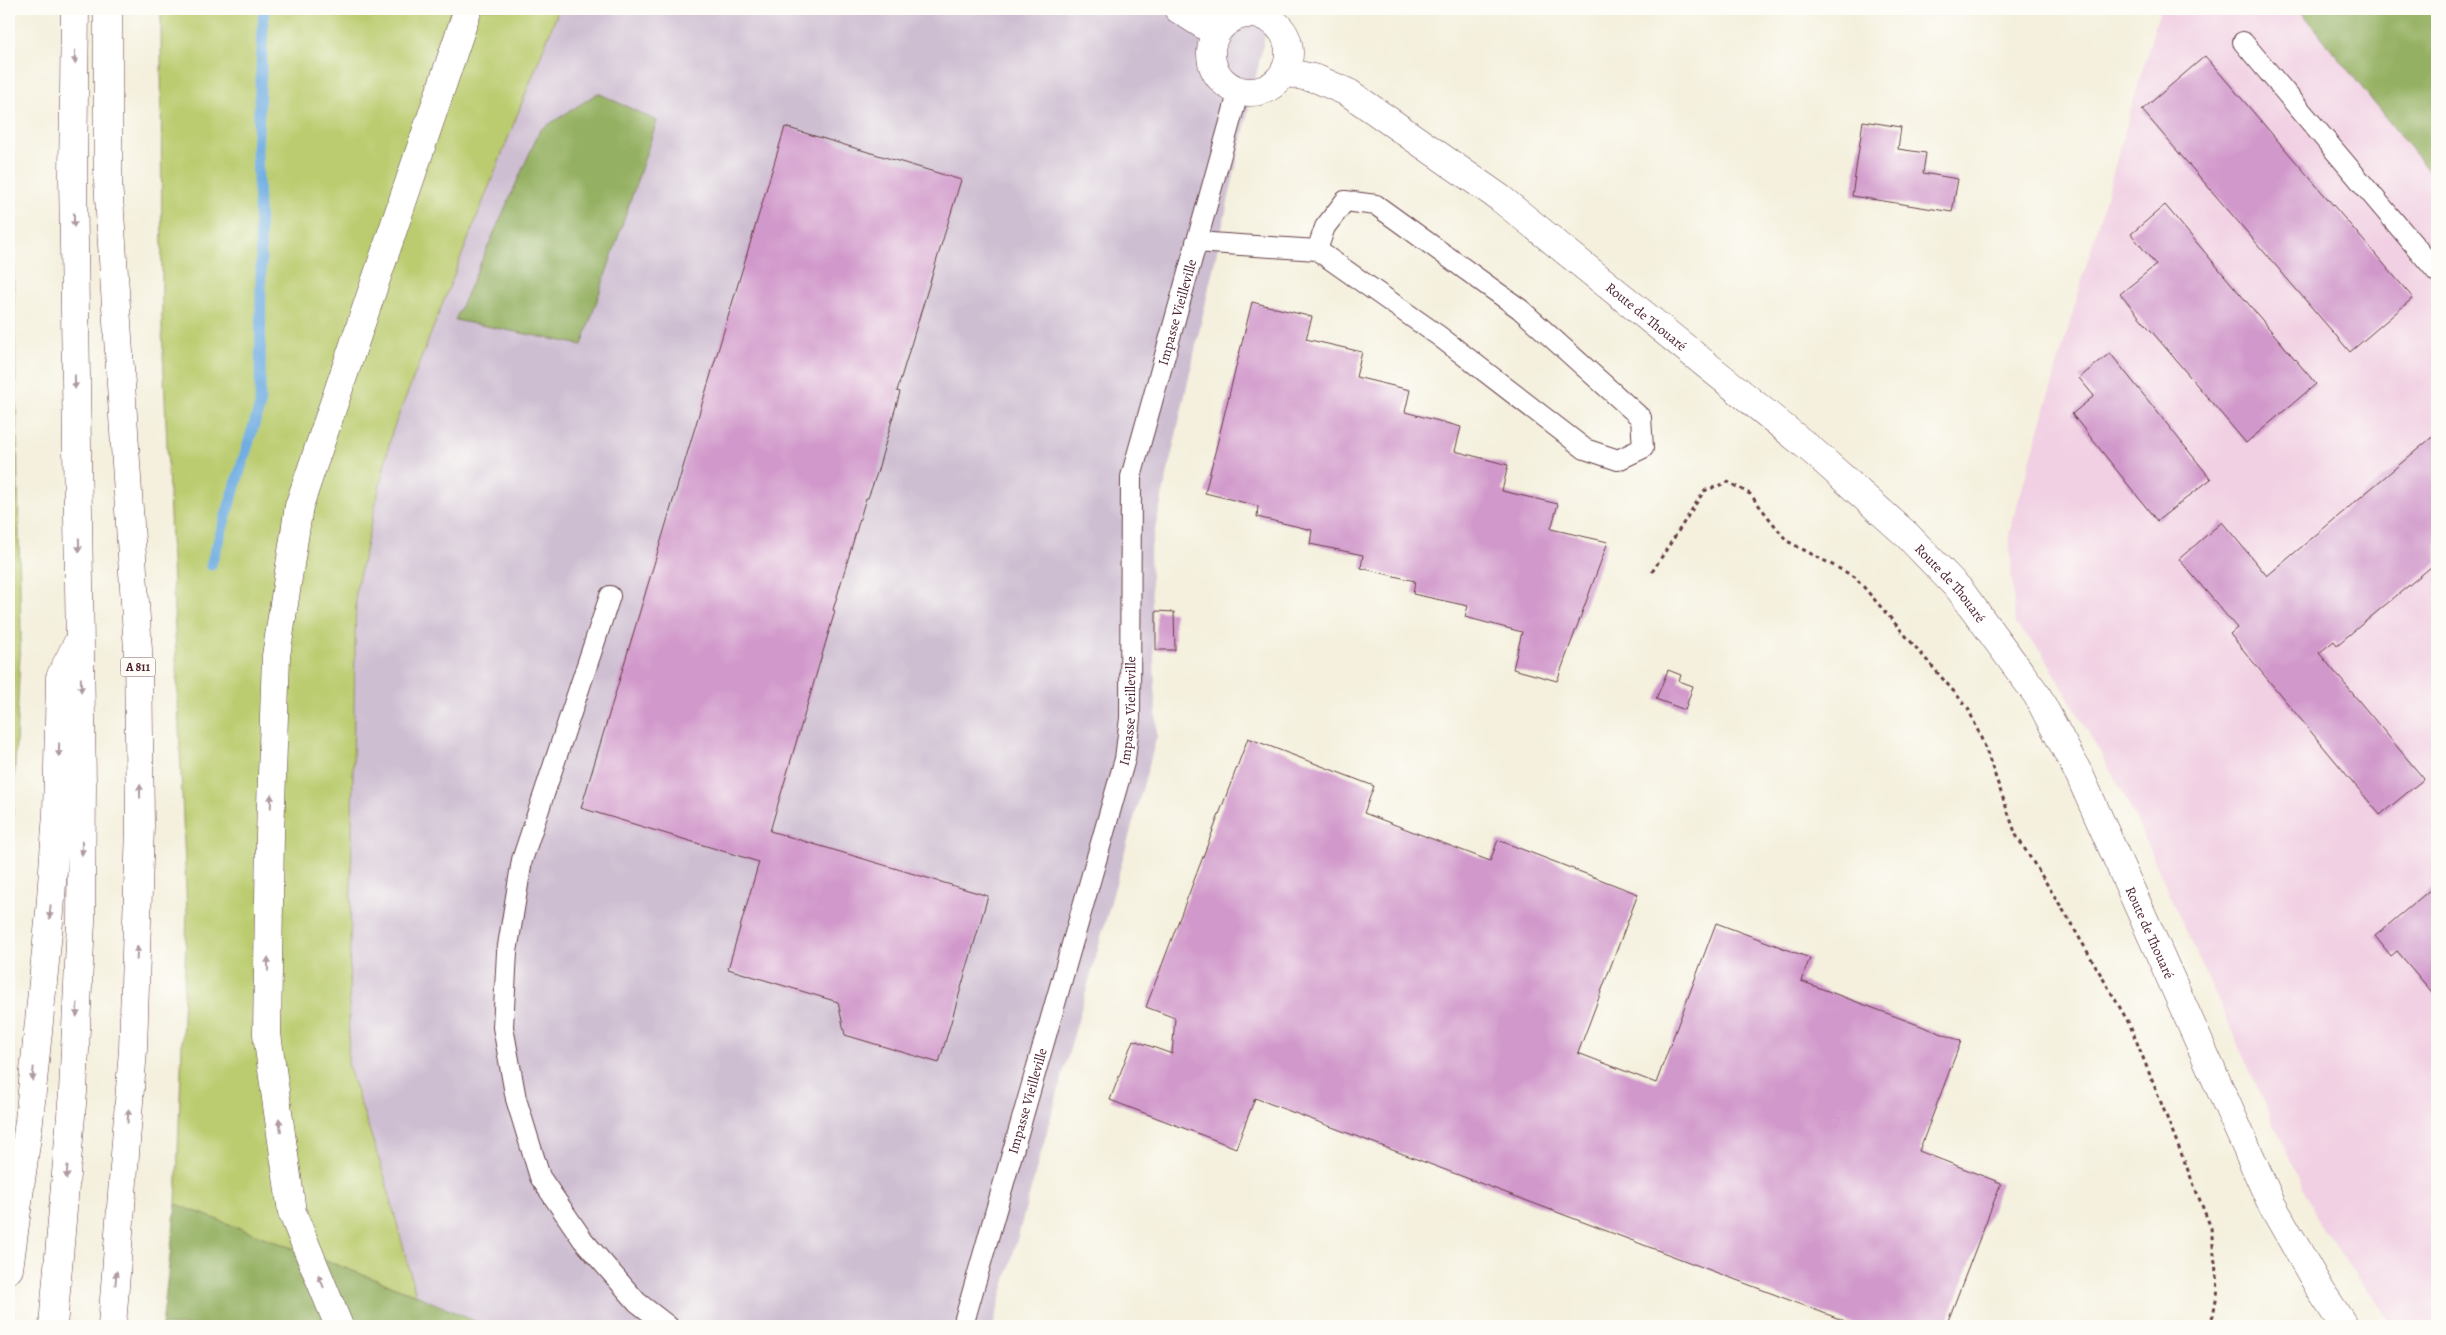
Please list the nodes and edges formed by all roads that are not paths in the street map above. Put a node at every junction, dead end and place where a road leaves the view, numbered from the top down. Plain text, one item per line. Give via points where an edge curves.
1 (75, 9) edge
2 (108, 9) edge
3 (468, 9) edge
4 (1178, 9) edge
5 (1216, 33) junction
6 (2243, 42) dead end
7 (1285, 72) junction
8 (1239, 90) junction
9 (1196, 242) junction
10 (1316, 250) junction
11 (2437, 272) edge
12 (610, 596) dead end
13 (81, 636) junction
14 (9, 1269) edge
15 (963, 1325) edge
16 (53, 1326) edge
17 (112, 1326) edge
18 (339, 1326) edge
19 (668, 1326) edge
20 (2344, 1326) edge

1 -> 13 main road via 75,362
17 -> 2 main road, A 811 via 133,1049 140,816 138,650 108,181
18 -> 3 main road via 292,1212 267,1034 276,656 299,506
4 - 5 main road
5 - 7 main road via 1236,16 1256,14 1274,21 1288,39 1290,50
5 - 8 main road via 1211,61 1226,84
6 - 11 lane
7 - 8 main road via 1279,81 1265,89 1249,93
7 - 20 main road, Route de Thouaré via 1317,79 1349,93 1500,198 1814,452 1907,535 1960,590 2037,695 2080,776 2272,1204 2320,1291
8 - 9 lane, Impasse Vieilleville
9 - 10 lane
9 - 15 lane, Impasse Vieilleville via 1131,477 1130,718 1125,759
10 - 10 lane via 1439,336 1586,449 1618,460 1643,448 1641,418 1520,309 1376,205 1345,201 1325,227
12 - 19 lane via 522,860 507,952 503,1027 516,1098 540,1177 583,1240 637,1302
13 -> 14 main road via 60,676 58,813 50,912 29,1121
13 -> 16 main road via 81,921 73,1092

